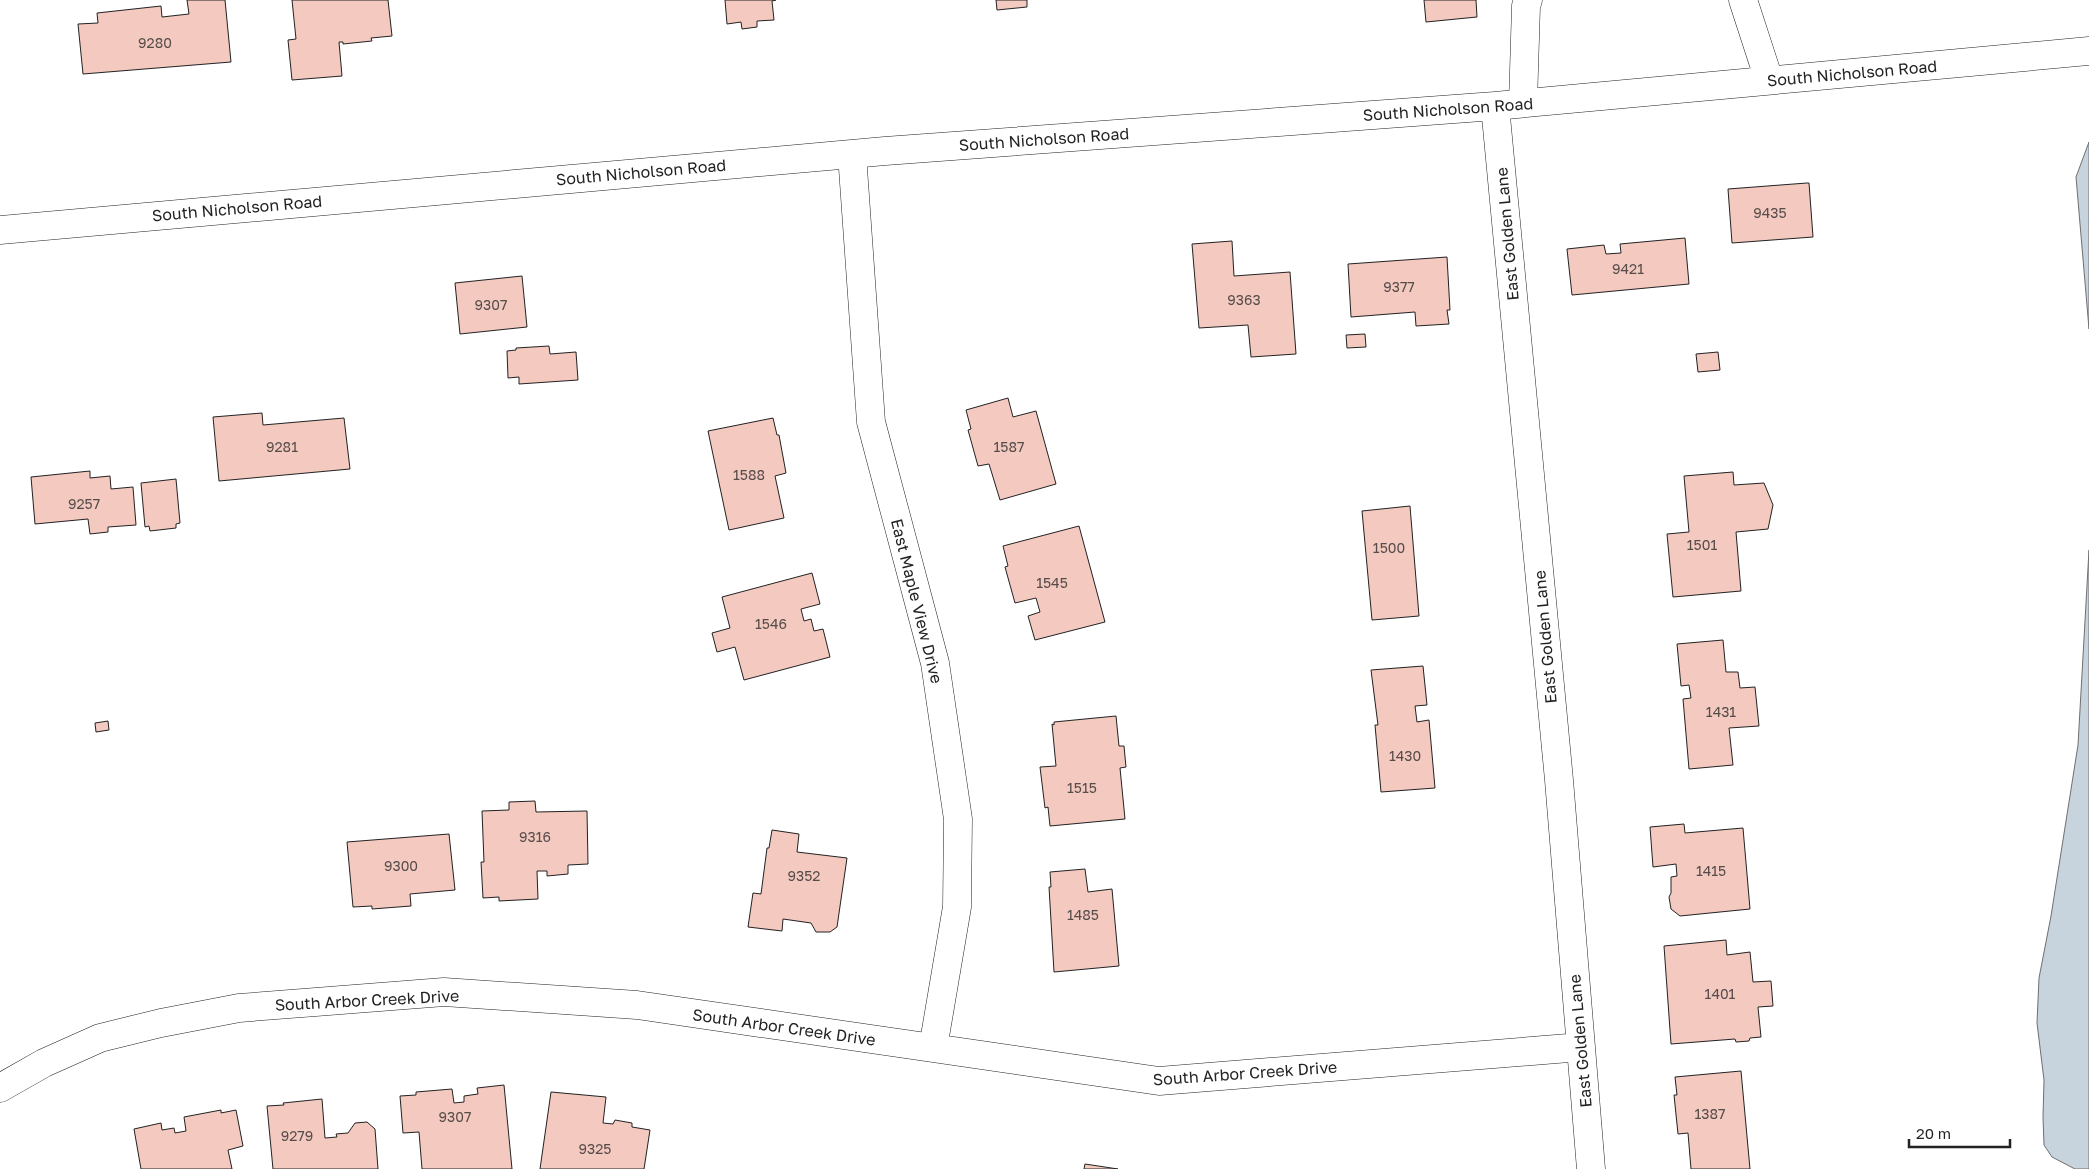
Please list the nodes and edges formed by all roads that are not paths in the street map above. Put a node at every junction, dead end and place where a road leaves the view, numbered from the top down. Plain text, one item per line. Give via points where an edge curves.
1 (1528, 0) edge
2 (1743, 0) edge
3 (2089, 51) edge
4 (1768, 80) junction
5 (1523, 103) junction
6 (1495, 106) junction
7 (852, 154) junction
8 (0, 230) edge
9 (1581, 1047) junction
10 (933, 1048) junction
11 (0, 1088) edge
12 (1591, 1169) edge

1 - 5 street
2 - 4 street
3 - 4 street, South Nicholson Road
4 - 5 street, South Nicholson Road
5 - 6 street, South Nicholson Road
6 - 7 street, South Nicholson Road
6 - 9 street, East Golden Lane
7 - 8 street, South Nicholson Road
7 - 10 street, East Maple View Drive via 871,422 936,663 958,819 957,907
9 - 10 street, South Arbor Creek Drive via 1159,1081
9 - 12 street, East Golden Lane
10 - 11 street, South Arbor Creek Drive via 637,1005 444,992 239,1008 161,1023 100,1038 44,1063

